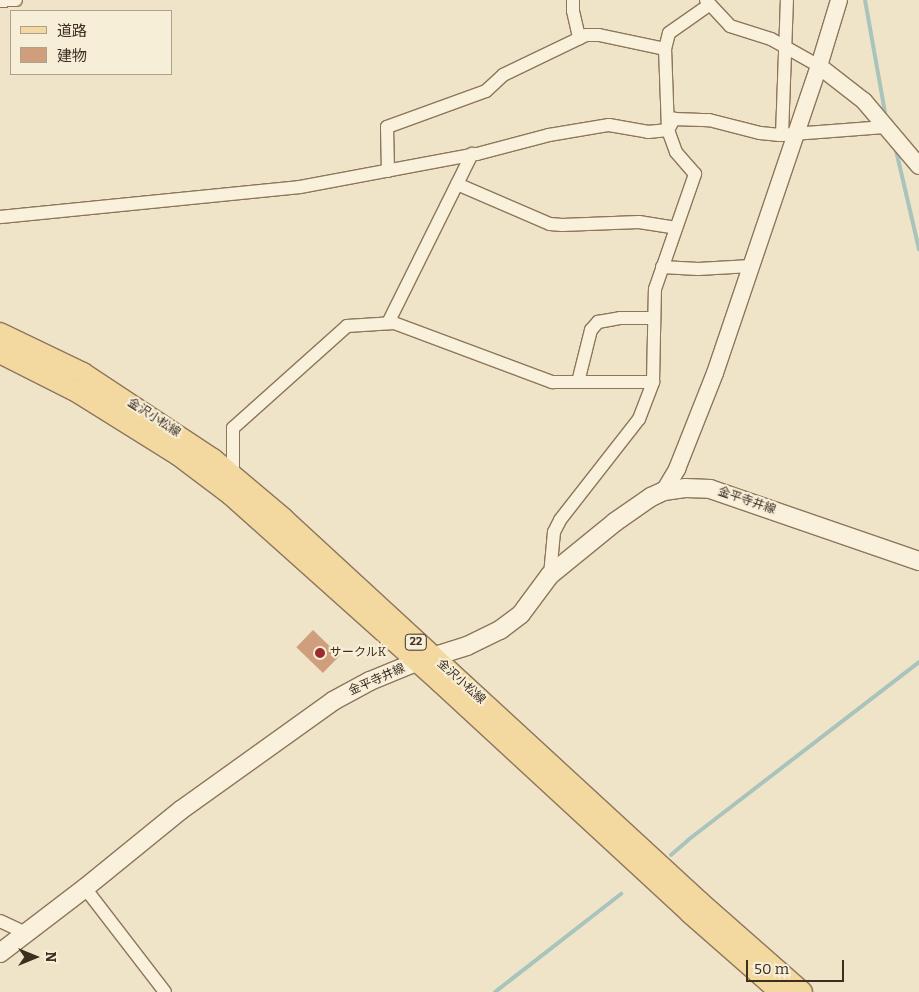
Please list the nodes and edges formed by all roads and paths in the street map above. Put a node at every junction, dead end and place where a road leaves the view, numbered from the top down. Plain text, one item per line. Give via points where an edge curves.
1 (16, 0) edge
2 (573, 0) edge
3 (787, 0) edge
4 (839, 0) edge
5 (0, 1) edge
6 (707, 2) edge
7 (579, 38) junction
8 (785, 46) junction
9 (665, 49) junction
10 (819, 66) junction
11 (885, 127) junction
12 (668, 130) junction
13 (789, 134) junction
14 (472, 154) junction
15 (919, 166) edge
16 (388, 171) junction
17 (458, 184) junction
18 (0, 217) edge
19 (675, 228) junction
20 (751, 266) junction
21 (662, 267) junction
22 (653, 318) junction
23 (388, 323) junction
24 (0, 333) edge
25 (0, 353) edge
26 (578, 382) junction
27 (653, 382) junction
28 (233, 476) junction
29 (664, 491) junction
30 (919, 560) edge
31 (550, 575) junction
32 (424, 659) junction
33 (85, 888) junction
34 (0, 921) edge
35 (26, 933) junction
36 (0, 953) edge
37 (165, 992) edge
38 (780, 992) edge
39 (802, 992) edge

1 - 5 street
2 - 7 street
3 - 8 street
4 - 10 street
6 - 8 street via 730,26
6 - 9 street via 669,33
7 - 9 street via 599,35
7 - 16 street via 503,75 486,91 387,127
8 - 10 street
8 - 13 street
9 - 12 street
10 - 11 street via 864,101
10 - 13 street
11 - 13 street
11 - 15 street
12 - 13 street via 674,119 709,120 760,132
12 - 14 street via 648,132 609,125
12 - 19 street via 676,152 695,174
13 - 20 street
14 - 16 street
14 - 17 street
16 - 18 street via 300,187
17 - 19 street via 550,224 639,222
17 - 23 street
19 - 21 street
20 - 21 street
20 - 29 street via 715,372 677,469
21 - 22 street via 655,289
22 - 26 street via 598,322 591,330
22 - 27 street
23 - 26 street via 552,382
23 - 28 street via 347,326 233,428
24 - 28 main road, 金沢小松線 / 22 via 83,373 185,438
25 - 32 main road, 金沢小松線 / 22 via 77,392 231,494
26 - 27 street
27 - 31 street via 640,419 560,520 554,532
28 - 32 main road, 金沢小松線 / 22 via 283,518
29 - 30 main road, 金平寺井線 via 710,489
29 - 31 main road, 金平寺井線 via 615,522
31 - 32 main road, 金平寺井線 via 522,614 500,630 467,646
32 - 33 main road, 金平寺井線 via 333,700 181,810
32 - 38 main road, 金沢小松線 / 22 via 690,913
32 - 39 main road, 金沢小松線 / 22
33 - 35 main road, 金平寺井線
33 - 37 street
34 - 35 street
35 - 36 main road, 金平寺井線

